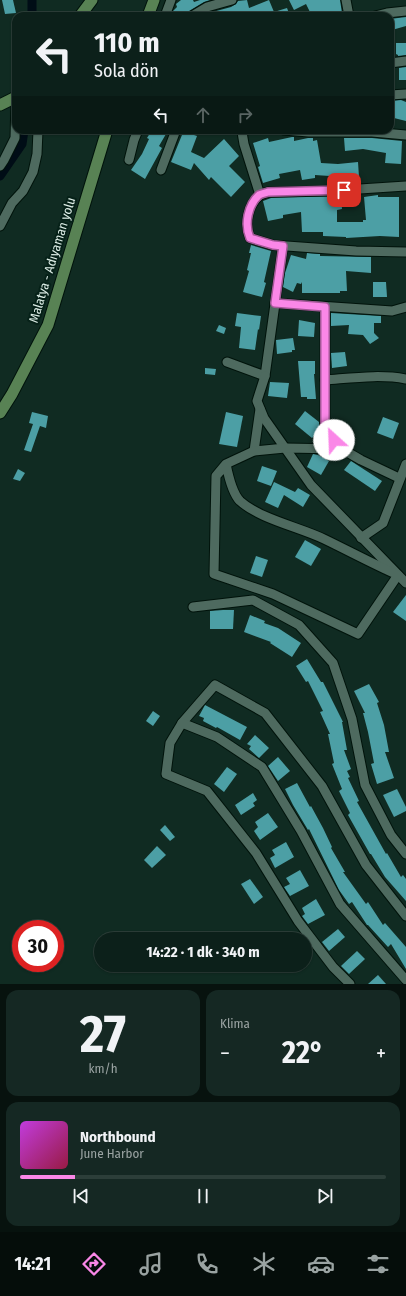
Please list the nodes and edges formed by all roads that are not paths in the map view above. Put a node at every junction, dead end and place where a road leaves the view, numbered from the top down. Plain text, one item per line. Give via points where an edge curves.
1 (92, 0) edge
2 (154, 0) edge
3 (171, 0) edge
4 (232, 0) edge
5 (346, 0) edge
6 (406, 11) edge
7 (83, 12) edge
8 (150, 12) edge
9 (165, 12) edge
10 (200, 12) edge
11 (348, 12) edge
12 (394, 12) edge
13 (406, 61) edge
14 (394, 62) edge
15 (406, 94) edge
16 (394, 96) edge
17 (12, 99) edge
18 (0, 105) edge
19 (15, 134) edge
20 (38, 134) edge
21 (106, 134) edge
22 (136, 134) edge
23 (174, 134) edge
24 (242, 134) edge
25 (394, 134) edge
26 (406, 135) edge
27 (129, 160) dead end
28 (0, 166) edge
29 (160, 170) dead end
30 (406, 186) edge
31 (260, 195) junction
32 (0, 226) edge
33 (283, 246) junction
34 (406, 252) edge
35 (275, 303) junction
36 (325, 307) junction
37 (406, 307) edge
38 (227, 362) dead end
39 (265, 376) junction
40 (406, 379) edge
41 (326, 380) junction
42 (260, 408) junction
43 (0, 413) edge
44 (285, 448) junction
45 (342, 449) junction
46 (254, 450) junction
47 (226, 464) junction
48 (406, 464) edge
49 (399, 478) junction
50 (361, 538) junction
51 (398, 575) junction
52 (406, 583) edge
53 (193, 607) dead end
54 (182, 723) junction
55 (406, 854) edge
56 (406, 916) edge
57 (406, 980) edge
58 (350, 984) edge

1 - 7 main road
2 - 8 main road
3 - 9 street
4 - 10 street
5 - 11 street
6 - 12 street
13 - 14 street
15 - 16 street
17 - 18 main road
19 - 28 street
20 - 32 street via 33,172
21 - 43 main road, Malatya - Adıyaman yolu via 48,325
22 - 27 street
23 - 29 street
24 - 31 street
25 - 26 street
30 - 31 street via 268,192
31 - 33 street via 250,208 247,232 250,238
33 - 34 street
33 - 35 street
35 - 36 street
35 - 39 street
36 - 37 street via 392,311
36 - 41 street
38 - 39 street
39 - 42 street via 257,401
40 - 41 street via 362,377
41 - 45 street via 325,431
42 - 44 street
42 - 46 street
44 - 45 street
44 - 46 street
44 - 50 street via 311,485
45 - 49 street
46 - 47 street
47 - 51 street via 230,481 239,500 258,512 323,539
47 - 51 street via 216,476 214,574 273,594 358,634
48 - 49 street
49 - 50 street via 383,523
50 - 51 street
51 - 52 street
53 - 55 street via 253,600 299,624 333,663 352,719 365,785 391,836
54 - 56 street via 215,685 264,713 322,786 366,865
54 - 57 street via 217,737 262,767 301,831 340,904
54 - 58 street via 170,743 166,774 207,791 256,853 298,921 333,967

